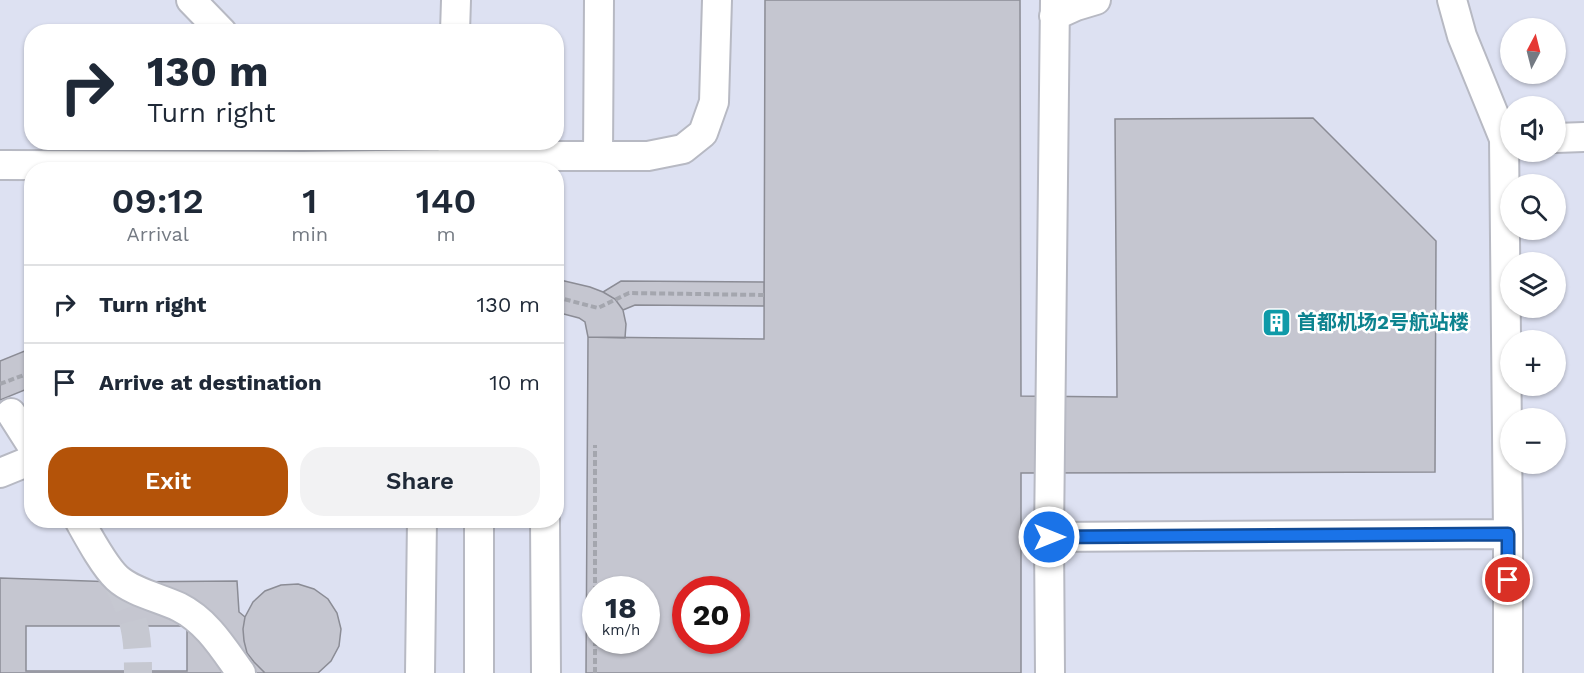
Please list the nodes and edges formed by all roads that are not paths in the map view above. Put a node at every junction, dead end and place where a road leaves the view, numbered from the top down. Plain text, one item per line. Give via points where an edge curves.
1 (191, 0) edge
2 (456, 0) edge
3 (599, 0) edge
4 (717, 0) edge
5 (1096, 0) edge
6 (1452, 0) edge
7 (1054, 8) edge
8 (214, 24) edge
9 (455, 24) edge
10 (1500, 121) edge
11 (1584, 137) edge
12 (1566, 138) edge
13 (452, 153) edge
14 (300, 154) edge
15 (598, 156) junction
16 (82, 162) edge
17 (1508, 162) edge
18 (24, 164) edge
19 (0, 165) edge
20 (14, 412) edge
21 (24, 431) edge
22 (24, 463) edge
23 (0, 473) edge
24 (83, 528) edge
25 (83, 528) edge
26 (422, 528) edge
27 (479, 528) edge
28 (484, 528) edge
29 (535, 528) edge
30 (545, 528) edge
31 (1508, 534) junction
32 (1049, 537) junction
33 (117, 582) tunnel mouth
34 (241, 673) edge
35 (420, 673) edge
36 (479, 673) edge
37 (484, 673) edge
38 (535, 673) edge
39 (546, 673) edge
40 (1050, 673) edge
41 (1508, 673) edge

1 - 8 street
2 - 9 street
3 - 15 street
4 - 15 street via 714,102 703,133 683,149 648,156
5 - 7 street
6 - 10 street via 1462,36
7 - 32 street
11 - 12 street
13 - 14 street
13 - 15 street
14 - 16 street
17 - 31 street
18 - 19 street
20 - 21 street
22 - 23 street
24 - 33 street
25 - 34 street via 116,577 193,615 206,626
26 - 35 street
27 - 36 street
28 - 37 street
29 - 38 street
30 - 39 street
31 - 32 street
31 - 41 street
32 - 40 street

